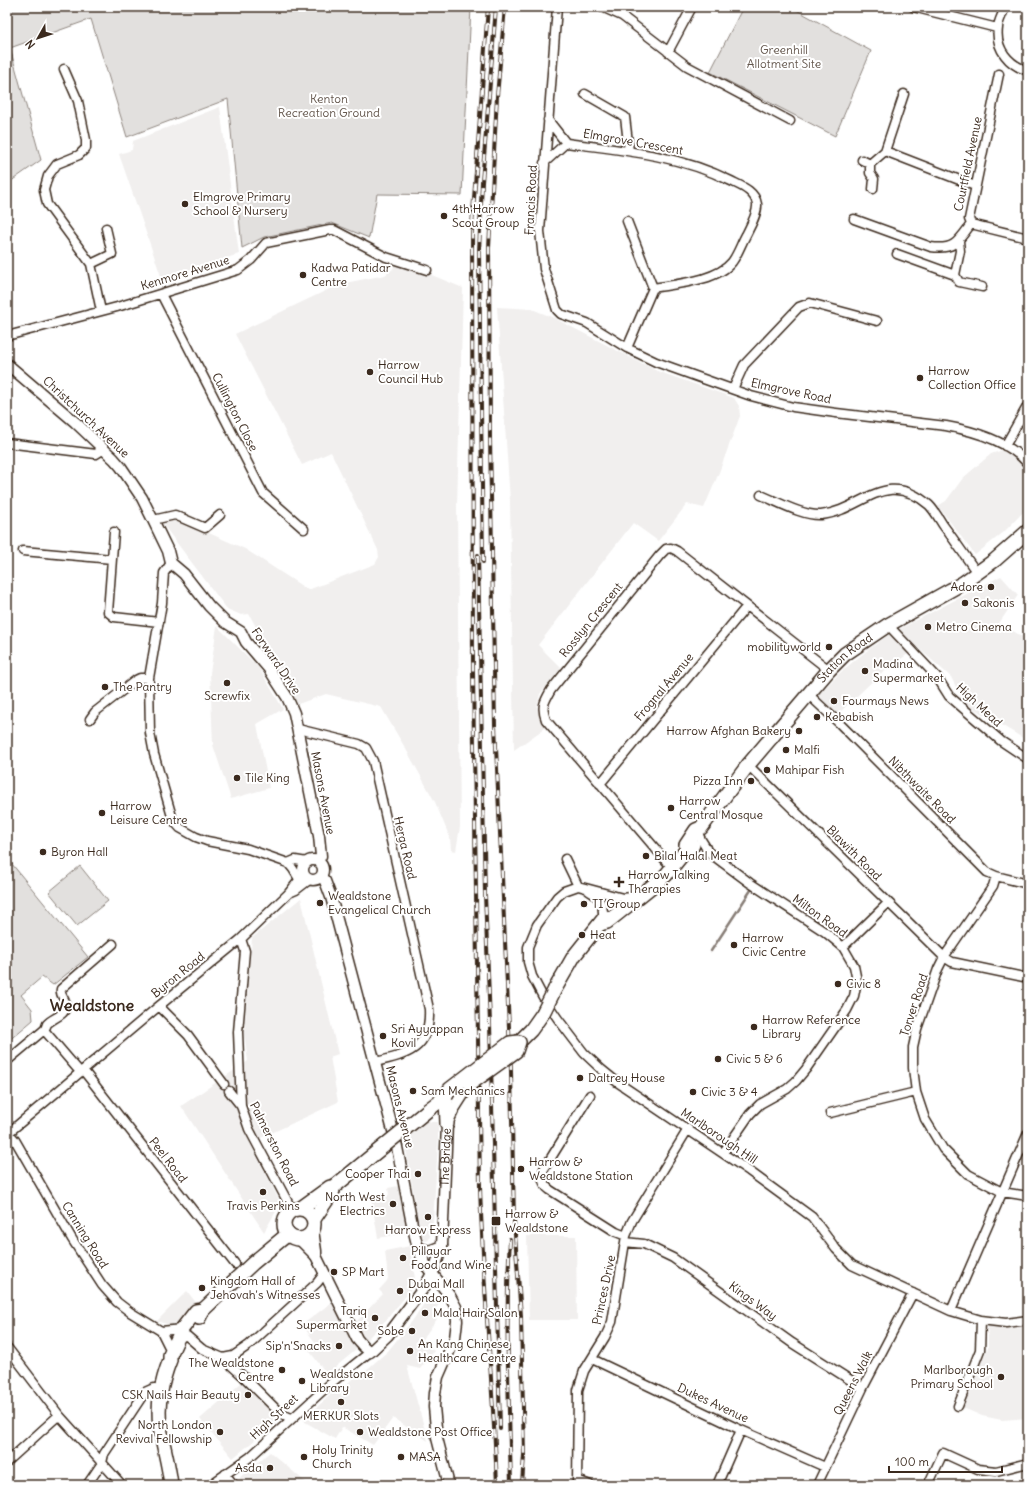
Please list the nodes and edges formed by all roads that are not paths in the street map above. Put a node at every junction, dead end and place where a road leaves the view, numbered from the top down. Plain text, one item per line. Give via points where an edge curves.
1 (557, 7) edge
2 (602, 7) edge
3 (692, 7) edge
4 (913, 7) edge
5 (1005, 7) edge
6 (998, 28) junction
7 (668, 52) junction
8 (64, 70) dead end
9 (1028, 71) edge
10 (999, 74) dead end
11 (585, 94) dead end
12 (904, 94) dead end
13 (548, 120) junction
14 (790, 121) dead end
15 (566, 143) junction
16 (629, 151) junction
17 (885, 151) junction
18 (862, 160) dead end
19 (544, 163) junction
20 (870, 164) junction
21 (975, 186) junction
22 (873, 189) dead end
23 (854, 219) dead end
24 (627, 221) dead end
25 (971, 224) junction
26 (106, 228) dead end
27 (1028, 238) edge
28 (959, 241) junction
29 (897, 254) dead end
30 (91, 264) junction
31 (427, 270) dead end
32 (956, 275) junction
33 (982, 287) dead end
34 (653, 288) junction
35 (160, 294) junction
36 (557, 310) joint
37 (101, 311) junction
38 (877, 321) dead end
39 (7, 336) edge
40 (628, 348) junction
41 (7, 364) edge
42 (733, 389) junction
43 (1028, 405) edge
44 (7, 443) edge
45 (1005, 446) junction
46 (104, 449) junction
47 (1028, 464) edge
48 (760, 495) dead end
49 (220, 515) dead end
50 (153, 520) junction
51 (304, 529) dead end
52 (1028, 531) edge
53 (114, 532) dead end
54 (23, 551) dead end
55 (112, 559) junction
56 (171, 563) junction
57 (977, 573) junction
58 (747, 606) junction
59 (159, 622) junction
60 (888, 626) junction
61 (829, 670) junction
62 (149, 678) junction
63 (808, 694) junction
64 (90, 718) dead end
65 (298, 729) junction
66 (1028, 759) edge
67 (748, 765) junction
68 (600, 784) junction
69 (700, 832) junction
70 (689, 848) junction
71 (707, 851) junction
72 (565, 859) dead end
73 (312, 861) junction
74 (288, 863) junction
75 (673, 867) junction
76 (996, 876) junction
77 (321, 877) junction
78 (304, 878) junction
79 (1028, 884) edge
80 (578, 886) junction
81 (587, 890) junction
82 (637, 895) junction
83 (888, 903) junction
84 (602, 921) junction
85 (241, 940) junction
86 (113, 944) dead end
87 (843, 947) junction
88 (944, 957) junction
89 (1028, 978) edge
90 (158, 1006) junction
91 (44, 1030) junction
92 (519, 1042) junction
93 (7, 1062) edge
94 (375, 1062) junction
95 (82, 1071) junction
96 (224, 1084) dead end
97 (470, 1084) junction
98 (229, 1091) dead end
99 (916, 1092) junction
100 (590, 1095) dead end
101 (446, 1096) junction
102 (241, 1106) junction
103 (428, 1110) junction
104 (830, 1113) dead end
105 (448, 1118) junction
106 (688, 1130) junction
107 (1028, 1133) edge
108 (8, 1134) edge
109 (723, 1153) junction
110 (329, 1191) junction
111 (1002, 1192) junction
112 (1028, 1196) edge
113 (297, 1209) junction
114 (313, 1224) junction
115 (293, 1237) junction
116 (626, 1239) junction
117 (442, 1246) junction
118 (419, 1248) junction
119 (316, 1256) junction
120 (235, 1264) dead end
121 (324, 1274) junction
122 (432, 1275) junction
123 (913, 1293) junction
124 (951, 1311) junction
125 (981, 1320) junction
126 (1028, 1320) edge
127 (161, 1331) junction
128 (182, 1334) junction
129 (8, 1350) edge
130 (370, 1352) junction
131 (171, 1355) junction
132 (222, 1358) junction
133 (592, 1359) junction
134 (863, 1388) junction
135 (162, 1389) junction
136 (958, 1406) dead end
137 (59, 1415) junction
138 (291, 1418) junction
139 (741, 1430) junction
140 (7, 1462) edge
141 (102, 1463) junction
142 (1028, 1463) edge
143 (825, 1468) junction
144 (225, 1474) junction
145 (577, 1483) edge
146 (87, 1485) edge
147 (122, 1485) edge
148 (171, 1485) edge
149 (210, 1485) edge
150 (234, 1485) edge
151 (449, 1485) edge
152 (590, 1485) edge
153 (717, 1485) edge
154 (817, 1485) edge
155 (928, 1485) edge

1 - 13 street, Francis Road
2 - 7 street via 622,16
3 - 7 street
4 - 6 street
5 - 6 street
6 - 9 street via 998,41 1002,52 1008,60
7 - 14 street via 688,66
8 - 30 street via 78,101 86,148 79,155 57,164 48,176 44,190 47,204
10 - 21 street, Courtfield Avenue
11 - 16 street via 625,117
12 - 17 street
13 - 15 street, Elmgrove Crescent
13 - 19 street, Francis Road
15 - 16 street, Elmgrove Crescent
15 - 19 street, Elmgrove Crescent
16 - 34 street, Elmgrove Crescent via 684,162 724,178 745,188 753,195 757,205 753,222 732,262 722,272
17 - 20 street
17 - 21 street
18 - 20 street
19 - 36 street, Francis Road via 540,231 544,269
20 - 22 street via 870,173 874,179
21 - 25 street, Courtfield Avenue via 969,219
23 - 28 street via 930,247 942,249
24 - 34 street
25 - 27 street, Courtfield Avenue
25 - 28 street
26 - 30 street via 112,254
28 - 32 street
29 - 32 street
30 - 37 street
31 - 35 street, Kenmore Avenue via 386,257 330,230 266,243 238,270
32 - 33 street via 959,282
34 - 40 street
35 - 37 street, Kenmore Avenue
35 - 51 street, Cullington Close via 263,493
36 - 40 street, Elmgrove Road via 561,314 587,323
37 - 39 street, Kenmore Avenue
38 - 42 street via 810,303 799,307 744,365
40 - 42 street, Elmgrove Road via 656,362
41 - 46 street, Christchurch Avenue
42 - 45 street, Elmgrove Road via 800,408 951,427 983,435
43 - 45 street
44 - 46 street via 96,454
45 - 47 street, Elmgrove Road via 1020,455
46 - 50 street, Christchurch Avenue via 131,481
48 - 57 street via 805,513 821,515 837,512 872,494 896,489 913,494 930,506
49 - 50 street via 206,528 175,515
50 - 56 street, Christchurch Avenue
52 - 57 main road, Station Road
53 - 55 street
54 - 55 street
55 - 59 street via 108,612 114,617
56 - 59 street via 164,573
56 - 65 street, Forward Drive via 184,574 225,622 242,632 246,642 269,669 286,697
57 - 60 main road, Station Road
58 - 61 street, Rosslyn Crescent
58 - 68 street, Frognal Avenue
58 - 68 street, Rosslyn Crescent via 671,548 660,555 644,574 544,702 546,720
59 - 62 street
60 - 61 main road, Station Road via 845,654
60 - 66 street, High Mead via 937,677 949,696 1001,741
61 - 63 main road, Station Road
62 - 64 street via 136,680
62 - 74 street via 150,733 168,806 176,824 186,833 201,839 248,849
63 - 67 main road, Station Road
63 - 76 street, Nibthwaite Road via 976,862
65 - 73 street, Masons Avenue via 319,836 321,856
65 - 94 street, Herga Road via 359,744 366,748 372,761 430,1019 428,1030 414,1049 400,1056
67 - 69 main road, Station Road
67 - 83 street, Blawith Road
68 - 75 street, Rosslyn Crescent
69 - 70 main road, Station Road via 696,830 686,845
69 - 71 street, Milton Road
70 - 71 street, Milton Road
70 - 75 main road, Station Road
71 - 87 street, Milton Road
72 - 80 street
73 - 74 street via 296,860
73 - 77 street via 322,865
73 - 78 street via 304,867
74 - 78 street
75 - 82 main road, Station Road via 666,875
76 - 79 street, Nibthwaite Road
76 - 88 street, Torver Road via 993,886
77 - 78 street via 316,880
77 - 94 street, Masons Avenue via 331,897
78 - 85 street, Byron Road via 296,890 288,894
80 - 81 street
80 - 106 street, Marlborough Hill via 564,891 557,897 537,925 528,947 528,962 532,976 558,1020 584,1053 601,1069
81 - 82 street via 623,898
81 - 84 street via 599,899 604,910
82 - 84 main road, Station Road via 633,902 607,922
83 - 87 street
83 - 88 street, Blawith Road
84 - 92 main road, The Bridge, bridge via 574,956 543,1013
85 - 90 street, Byron Road
85 - 102 street via 245,951 238,1032
86 - 91 street via 61,989 60,994 66,1007
87 - 109 street, Milton Road via 854,966 857,981 854,996 847,1010 796,1081 760,1104
88 - 89 street via 952,962
88 - 99 street, Torver Road via 917,1028 913,1047
90 - 95 street, Byron Road
90 - 96 street via 188,1035
91 - 93 street
91 - 95 street, Peel Road
92 - 97 main road, The Bridge, bridge via 516,1050
92 - 101 main road, bridge via 510,1043 498,1051 450,1088
94 - 118 street, Masons Avenue via 396,1142
95 - 108 street, Byron Road
95 - 120 street, Peel Road
97 - 101 main road via 454,1095
97 - 105 street, The Bridge
98 - 102 street, Palmerston Road
99 - 104 street
99 - 111 street, Torver Road via 925,1120 943,1149 968,1174
100 - 116 street, Kings Way via 544,1169 542,1180 546,1188
101 - 103 main road
101 - 105 main road
102 - 113 street, Palmerston Road via 249,1129
103 - 105 street via 440,1112
103 - 110 main road, bridge
105 - 117 street, The Bridge
106 - 109 street, Marlborough Hill
106 - 116 street, Princes Drive via 632,1221
107 - 111 street
108 - 127 street, Canning Road via 15,1140 75,1245 106,1290 130,1312
109 - 123 street, Marlborough Hill via 812,1217 836,1249 852,1265
110 - 113 main road
110 - 114 main road
111 - 112 street, Torver Road
111 - 124 street
113 - 114 main road via 309,1211
113 - 115 main road via 286,1216 284,1221 285,1230
114 - 115 main road via 307,1237
114 - 119 street
115 - 119 street
115 - 128 main road via 253,1263 203,1310 196,1311
116 - 133 street, Princes Drive via 612,1322
116 - 134 street, Kings Way via 644,1244 673,1258 792,1343
117 - 118 street via 429,1251
117 - 122 street, The Bridge
118 - 122 street, Masons Avenue
119 - 121 street
121 - 130 street via 357,1339
121 - 132 street via 249,1345 233,1356
122 - 130 street, High Street via 388,1335
122 - 151 street, Masons Avenue via 453,1300 457,1314 455,1338 438,1377 435,1400 437,1438
123 - 124 street, Marlborough Hill
123 - 134 street, Queens Walk
124 - 125 street, Marlborough Hill
125 - 126 street, Marlborough Hill via 1006,1323
125 - 136 street via 980,1350
127 - 128 street
127 - 131 street, Canning Road
128 - 131 main road via 177,1356
128 - 132 street via 202,1350
129 - 137 street
130 - 138 street, High Street
131 - 135 main road
132 - 138 street via 280,1413
133 - 139 street, Dukes Avenue
133 - 145 street, Princes Drive via 584,1371 578,1390
134 - 143 street, Queens Walk
135 - 141 street via 154,1388 145,1392 104,1454
135 - 148 main road via 160,1427
137 - 140 street
137 - 141 street
138 - 144 street, High Street via 268,1442
139 - 143 street, Dukes Avenue
139 - 153 street
141 - 146 street
141 - 147 street
142 - 155 street via 996,1471 978,1469 943,1452
143 - 154 street, Queens Walk
144 - 149 street, High Street
144 - 150 street
145 - 152 street

